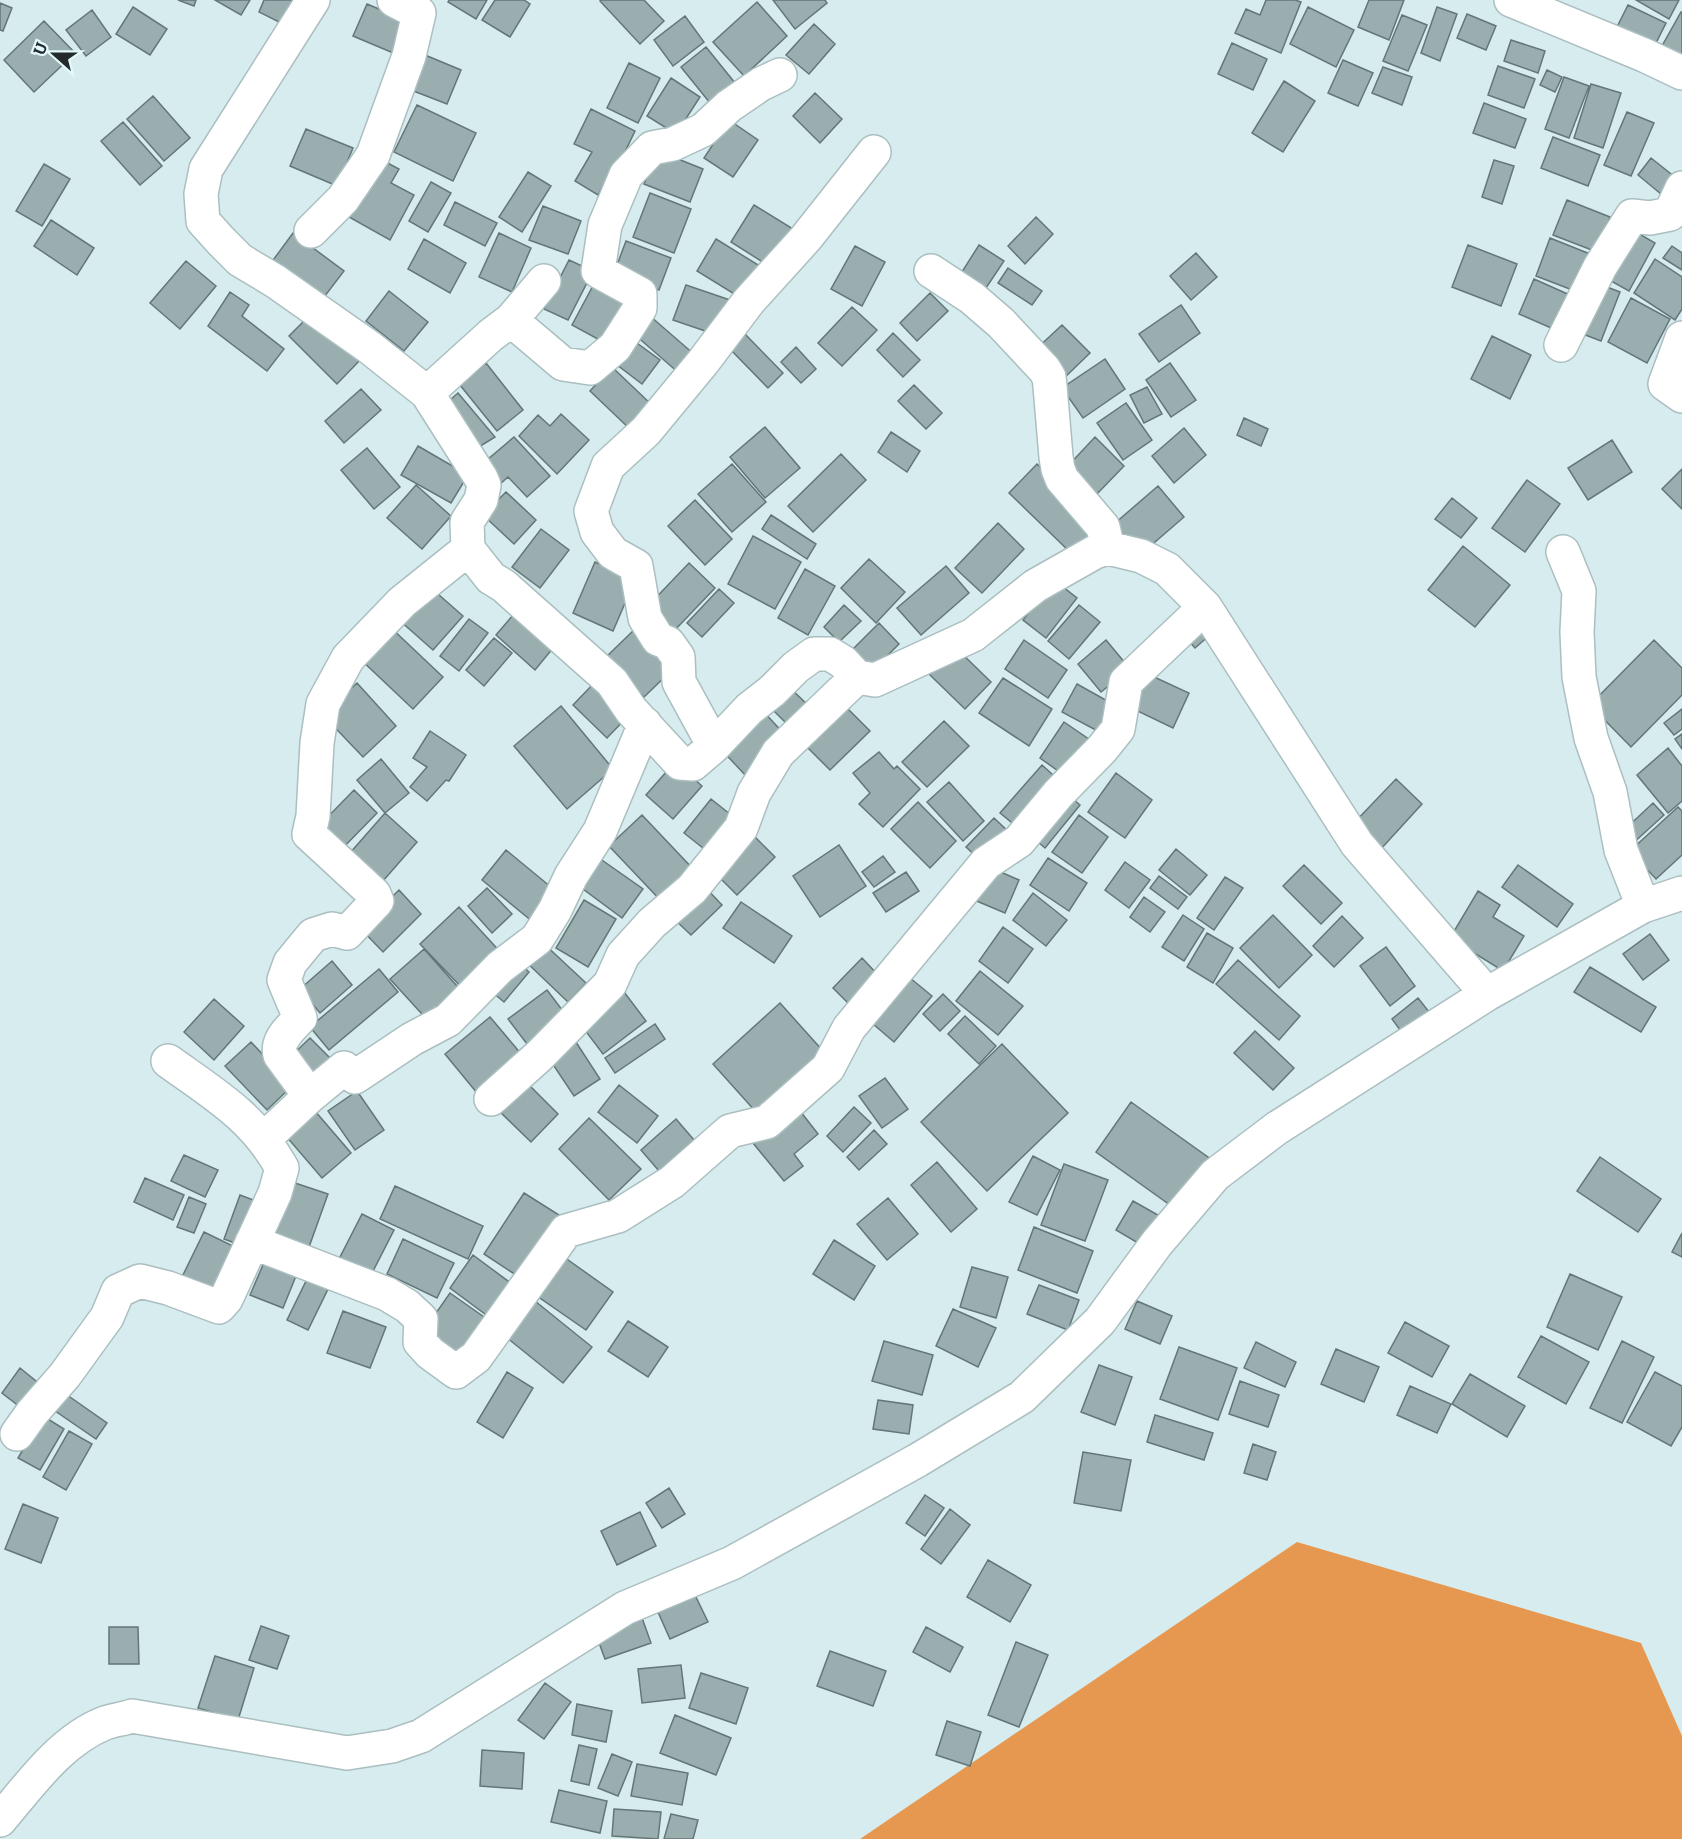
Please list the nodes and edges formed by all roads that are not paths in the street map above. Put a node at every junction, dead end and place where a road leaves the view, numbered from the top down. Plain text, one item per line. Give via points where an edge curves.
1 (313, 0) edge
2 (394, 0) edge
3 (1511, 0) edge
4 (1546, 6) edge
5 (1682, 73) edge
6 (780, 75) dead end
7 (874, 153) dead end
8 (1682, 189) edge
9 (311, 231) dead end
10 (931, 271) dead end
11 (544, 281) dead end
12 (511, 321) junction
13 (1682, 338) edge
14 (1561, 345) dead end
15 (427, 393) junction
16 (1682, 396) edge
17 (1108, 548) junction
18 (468, 549) junction
19 (1563, 552) dead end
20 (1205, 607) junction
21 (857, 677) junction
22 (645, 724) junction
23 (714, 746) junction
24 (1682, 892) edge
25 (1643, 906) junction
26 (1487, 994) junction
27 (168, 1062) dead end
28 (310, 1096) junction
29 (491, 1099) dead end
30 (264, 1139) junction
31 (252, 1242) junction
32 (17, 1434) dead end
33 (0, 1820) edge

1 - 15 street via 206,169 201,194 203,220 240,260 369,347
2 - 9 street via 419,14 389,112 373,155 343,199
3 - 4 street
4 - 5 street
6 - 12 street via 729,106 703,130 673,144 652,148 626,175 605,225 598,271 640,294 640,308 615,347 591,368 563,364
7 - 23 street via 646,431 608,466 591,511 597,532 613,553 636,566 645,618 658,639 668,643 678,657 679,682
8 - 14 street via 1670,214 1632,216 1600,267
10 - 17 street via 1001,323 1044,369 1050,386 1058,469 1103,527
11 - 12 street
12 - 15 street
13 - 16 street via 1665,384
15 - 18 street via 484,485 481,500 466,522
17 - 20 street via 1141,556 1167,569
17 - 21 street via 1042,581 973,635 876,680
18 - 22 street via 491,578 612,682
18 - 28 street via 402,602 348,658 323,704 309,834 377,901 347,933 332,928 313,935 290,963 284,980 300,1018 286,1033 280,1055
19 - 25 street via 1579,591 1579,677 1591,738 1610,792 1622,850
20 - 26 street via 1356,844
20 - 31 street via 1126,682 1118,729 1019,841 986,863 849,1028 828,1068 767,1122 730,1131 672,1182 618,1216 566,1232 476,1357 456,1372 420,1342 421,1319 407,1306 387,1294
21 - 23 street via 830,654 814,654 749,709
21 - 29 street via 778,753 754,793 741,828 692,889 652,923 623,955 610,984
22 - 23 street via 680,763 693,764
22 - 28 street via 600,831 537,939 500,968 447,1020 355,1077 344,1068
24 - 25 street
25 - 26 street
26 - 33 street via 1277,1128 1215,1175 1157,1243 1100,1321 1022,1397 918,1460 732,1563 625,1608 421,1736 392,1746 347,1753 132,1716 106,1723 69,1746 43,1767
27 - 30 street via 244,1117
28 - 30 street
30 - 31 street via 282,1168
31 - 32 street via 219,1307 140,1281 118,1291 107,1317

